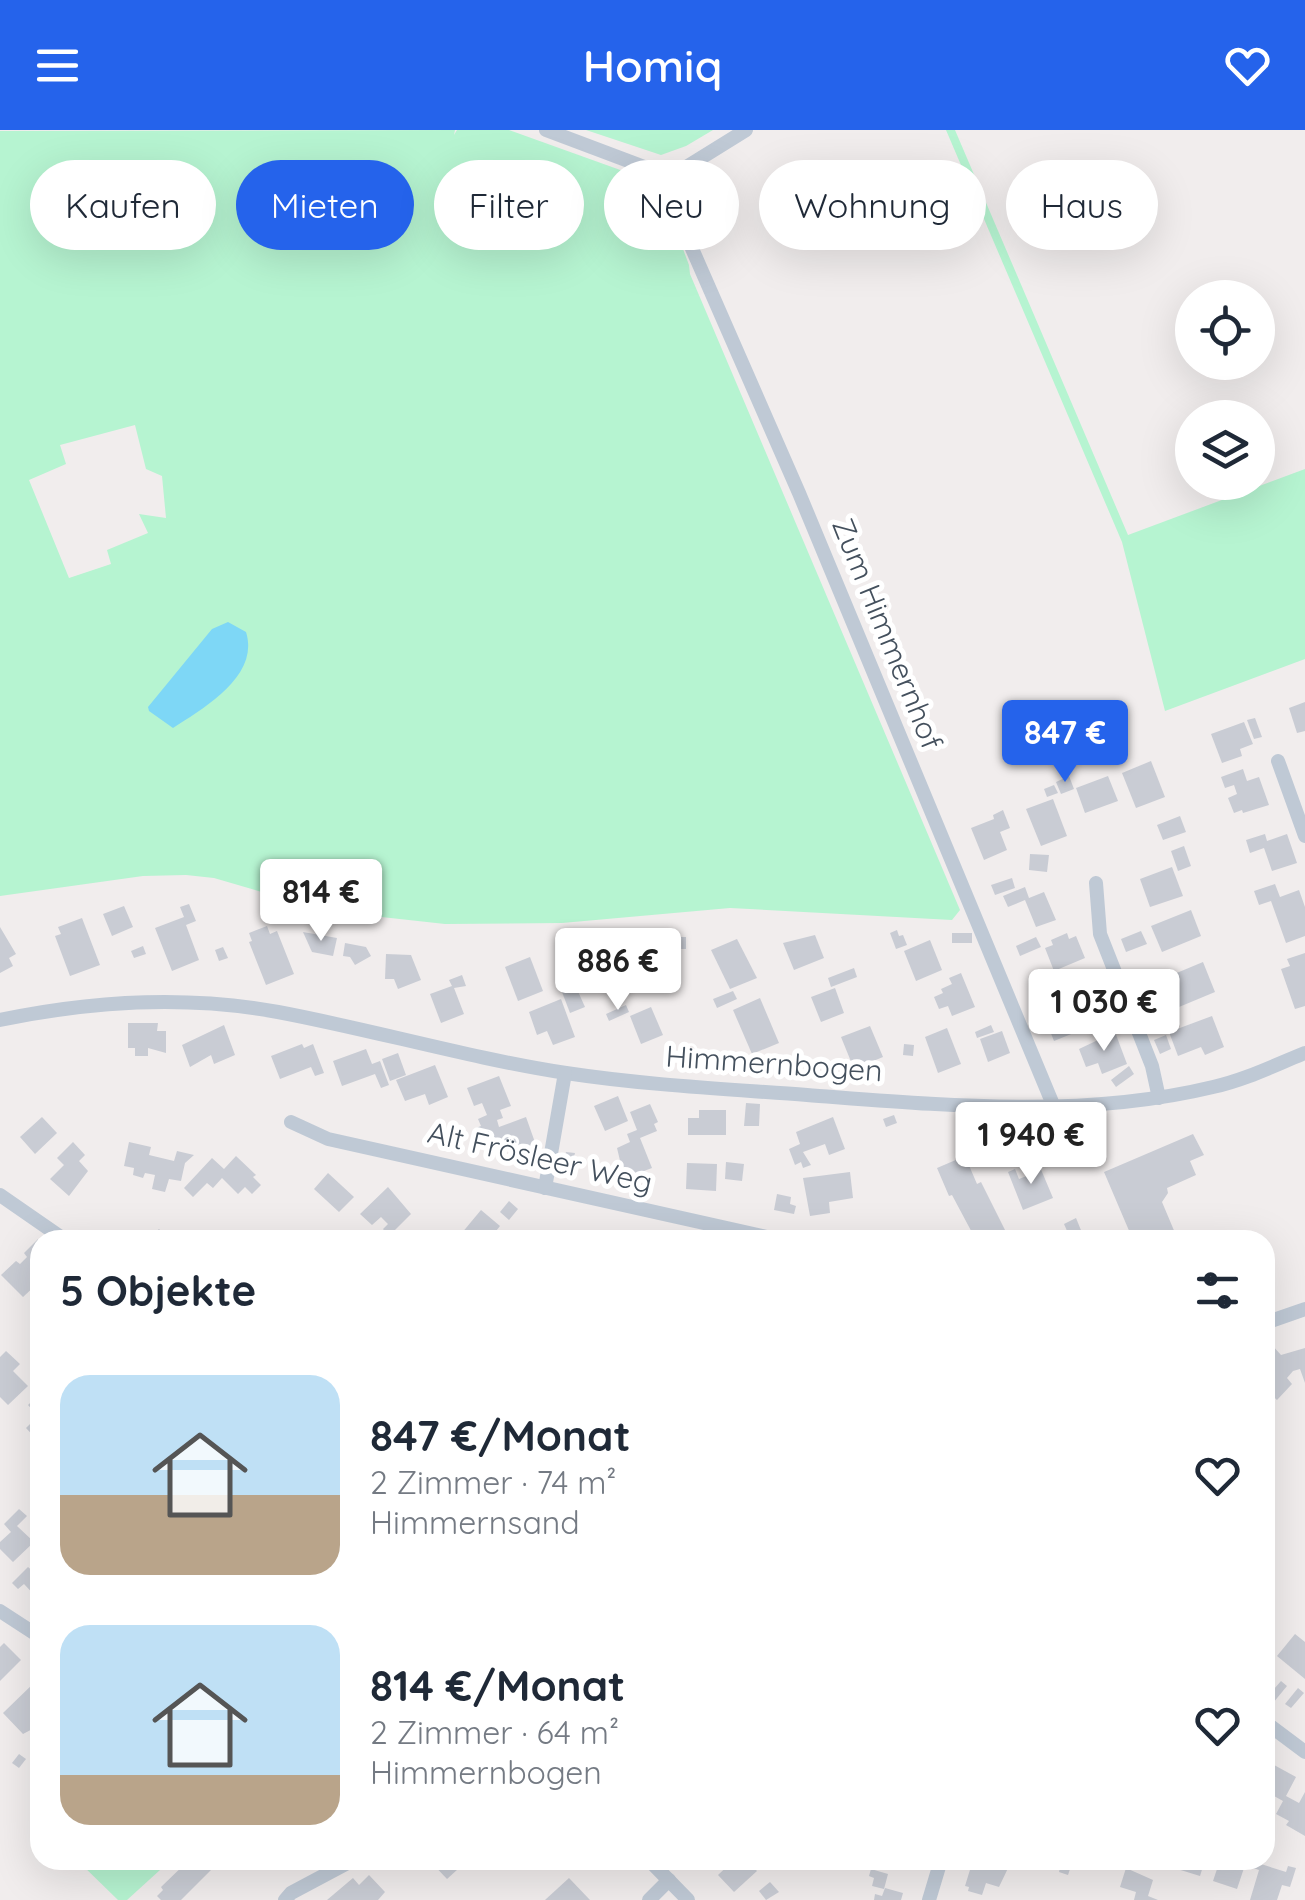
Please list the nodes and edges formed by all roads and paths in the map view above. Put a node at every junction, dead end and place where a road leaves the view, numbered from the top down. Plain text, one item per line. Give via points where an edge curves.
1 (546, 130) edge
2 (746, 130) edge
3 (626, 160) edge
4 (698, 160) edge
5 (693, 250) edge
6 (1278, 761) dead end
7 (1305, 836) edge
8 (1096, 883) dead end
9 (0, 1020) edge
10 (1305, 1053) edge
11 (565, 1073) junction
12 (1159, 1098) junction
13 (1054, 1107) junction
14 (291, 1122) dead end
15 (545, 1188) junction
16 (0, 1195) edge
17 (51, 1230) edge
18 (735, 1230) edge
19 (1305, 1308) edge
20 (1275, 1319) edge
21 (0, 1611) edge
22 (30, 1630) edge
23 (1275, 1730) edge
24 (1305, 1752) edge
25 (335, 1870) edge
26 (660, 1870) edge
27 (937, 1870) edge
28 (669, 1880) junction
29 (285, 1900) edge
30 (648, 1900) edge
31 (688, 1900) edge
32 (929, 1900) edge

1 - 3 street
2 - 4 street
5 - 13 street, Zum Himmernhof
6 - 7 street
8 - 12 street via 1100,934
9 - 11 street, Himmernbogen via 130,1002 215,1005
10 - 12 street, Himmernbogen via 1215,1087
11 - 13 street, Himmernbogen via 924,1104
11 - 15 street
12 - 13 street, Himmernbogen
14 - 15 street, Alt Frösleer Weg via 328,1139
15 - 18 street, Alt Frösleer Weg
16 - 17 street
19 - 20 street
21 - 22 street
23 - 24 street
25 - 29 street
26 - 28 street
27 - 32 street
28 - 30 street
28 - 31 street

